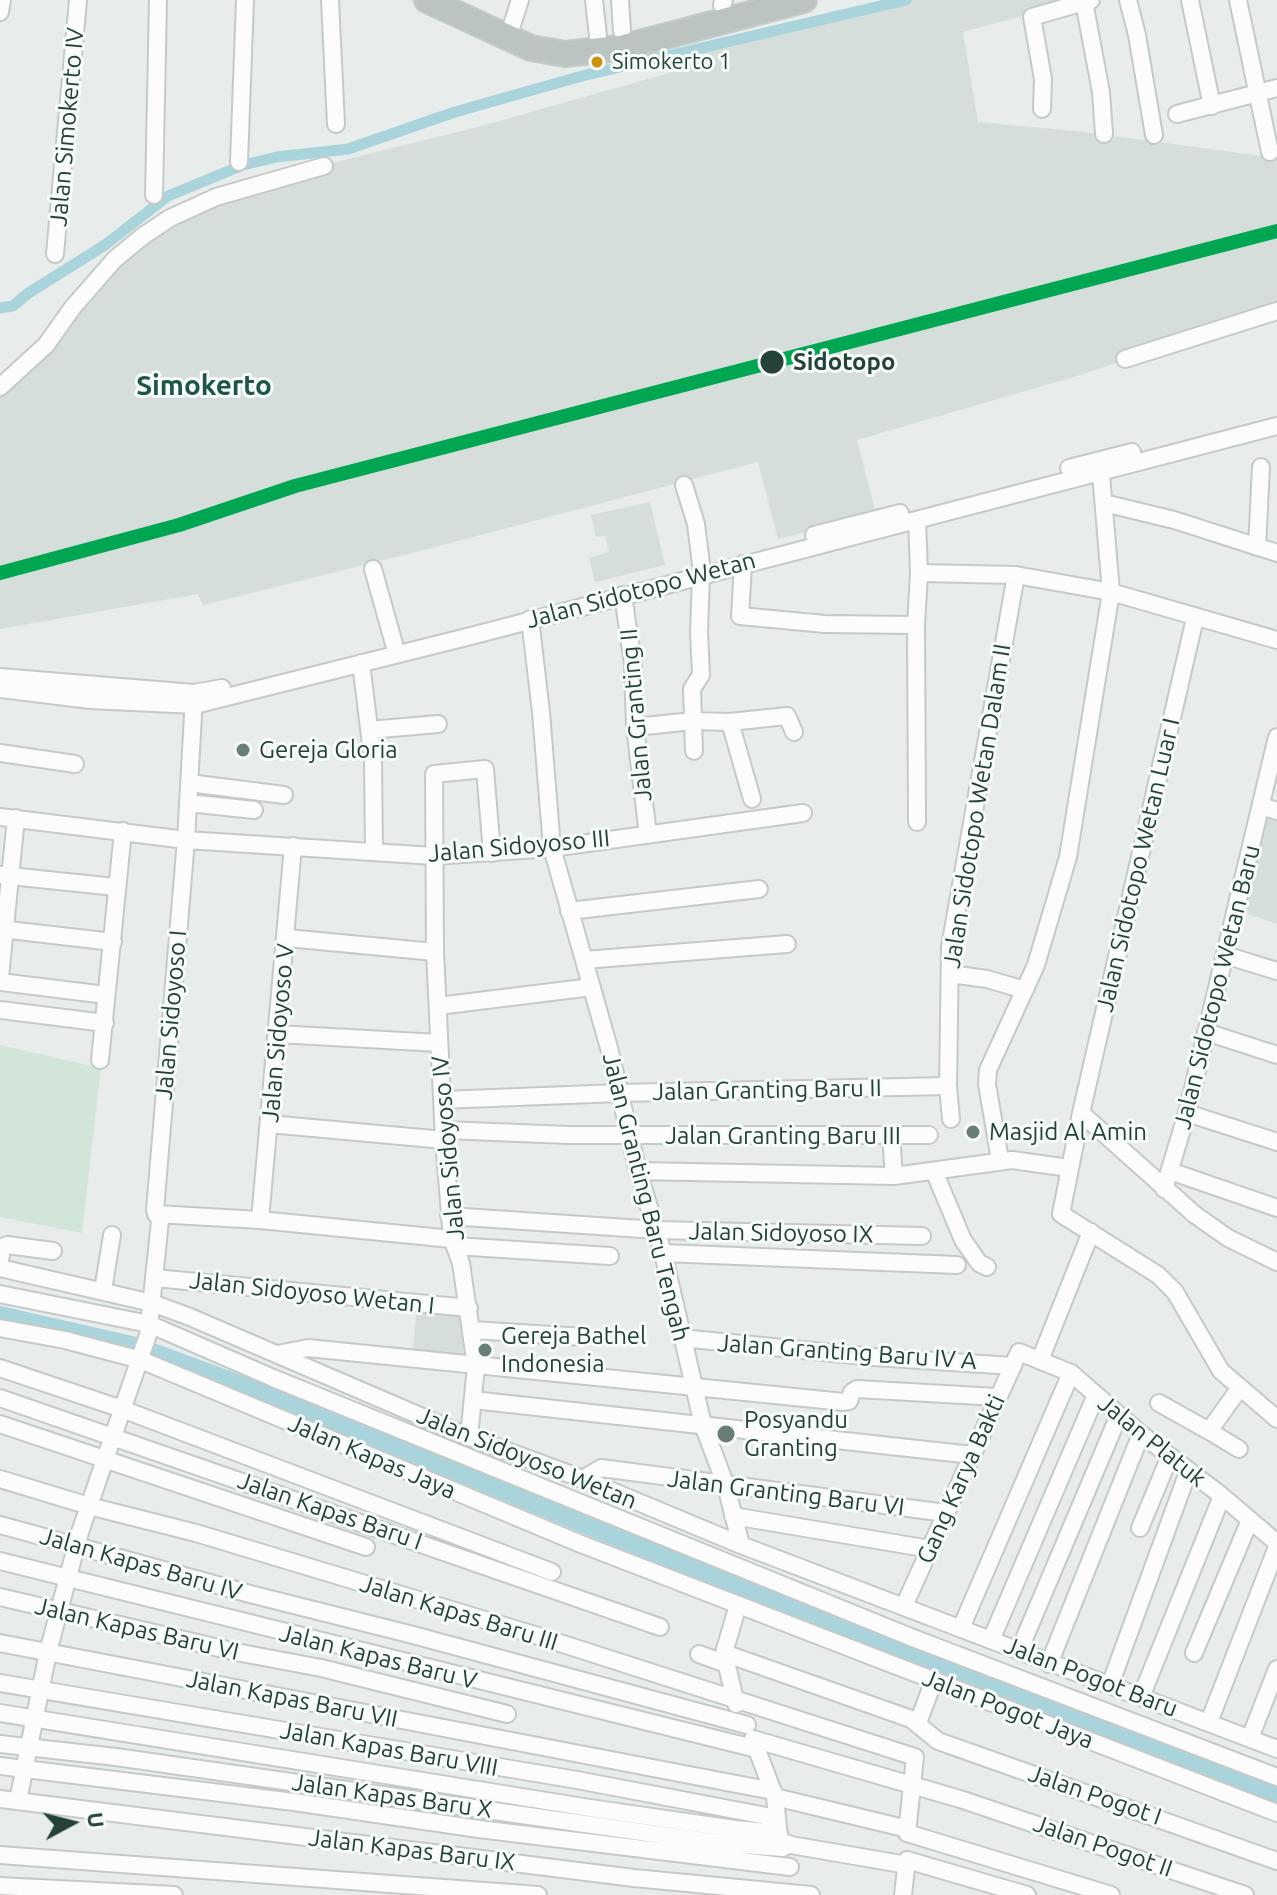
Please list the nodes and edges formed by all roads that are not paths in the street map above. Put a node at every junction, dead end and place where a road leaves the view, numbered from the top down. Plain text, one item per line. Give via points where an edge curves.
1 (2, 0) edge
2 (78, 0) edge
3 (158, 0) edge
4 (245, 0) edge
5 (330, 0) edge
6 (427, 0) edge
7 (457, 0) edge
8 (520, 0) edge
9 (594, 0) edge
10 (620, 0) edge
11 (804, 0) edge
12 (1128, 0) edge
13 (1190, 0) edge
14 (1238, 0) edge
15 (1087, 1) edge
16 (729, 2) edge
17 (0, 12) edge
18 (512, 25) junction
19 (610, 34) junction
20 (1277, 88) edge
21 (1259, 92) junction
22 (1212, 106) junction
23 (1042, 109) dead end
24 (1177, 114) dead end
25 (336, 124) dead end
26 (1104, 134) dead end
27 (1154, 135) dead end
28 (1270, 152) dead end
29 (239, 162) dead end
30 (324, 166) dead end
31 (154, 195) dead end
32 (55, 254) dead end
33 (1277, 311) edge
34 (1125, 359) dead end
35 (0, 387) edge
36 (1277, 416) edge
37 (1277, 426) edge
38 (1100, 466) junction
39 (1261, 467) dead end
40 (684, 485) dead end
41 (1104, 503) junction
42 (917, 520) junction
43 (1257, 547) junction
44 (1277, 553) edge
45 (743, 564) junction
46 (373, 569) dead end
47 (701, 569) junction
48 (919, 573) junction
49 (1016, 575) junction
50 (1111, 592) junction
51 (623, 595) junction
52 (1195, 618) junction
53 (530, 619) junction
54 (916, 625) junction
55 (469, 631) junction
56 (1277, 640) edge
57 (394, 644) junction
58 (361, 663) junction
59 (0, 677) edge
60 (0, 689) edge
61 (194, 699) junction
62 (693, 721) junction
63 (730, 722) junction
64 (438, 724) dead end
65 (635, 727) junction
66 (369, 730) junction
67 (794, 732) dead end
68 (1277, 737) edge
69 (694, 751) dead end
70 (0, 753) edge
71 (75, 764) dead end
72 (189, 783) junction
73 (284, 795) dead end
74 (752, 799) dead end
75 (188, 803) junction
76 (1269, 808) edge
77 (254, 810) dead end
78 (803, 813) dead end
79 (8, 818) edge
80 (917, 822) dead end
81 (123, 831) junction
82 (648, 835) junction
83 (186, 840) junction
84 (293, 846) junction
85 (552, 848) junction
86 (374, 851) junction
87 (492, 853) junction
88 (434, 856) junction
89 (4, 876) edge
90 (115, 887) junction
91 (759, 889) dead end
92 (569, 911) junction
93 (3, 929) edge
94 (287, 938) junction
95 (113, 942) junction
96 (787, 944) dead end
97 (435, 952) junction
98 (1225, 955) junction
99 (584, 960) junction
100 (1277, 971) edge
101 (950, 974) junction
102 (0, 980) edge
103 (592, 987) junction
104 (1025, 990) junction
105 (106, 995) junction
106 (438, 1006) junction
107 (0, 1010) edge
108 (105, 1023) junction
109 (1206, 1032) junction
110 (277, 1034) junction
111 (439, 1043) junction
112 (1277, 1055) edge
113 (100, 1060) dead end
114 (948, 1086) junction
115 (619, 1093) junction
116 (442, 1100) junction
117 (1081, 1113) junction
118 (1187, 1113) junction
119 (951, 1119) dead end
120 (269, 1124) junction
121 (444, 1135) junction
122 (629, 1135) junction
123 (929, 1135) dead end
124 (891, 1136) junction
125 (1277, 1142) edge
126 (1000, 1160) junction
127 (1069, 1168) junction
128 (638, 1171) junction
129 (934, 1171) junction
130 (1170, 1171) junction
131 (894, 1176) junction
132 (1164, 1189) junction
133 (1277, 1208) edge
134 (156, 1214) junction
135 (449, 1216) junction
136 (260, 1220) junction
137 (657, 1230) junction
138 (1091, 1232) junction
139 (112, 1235) dead end
140 (922, 1236) dead end
141 (453, 1243) junction
142 (53, 1251) dead end
143 (663, 1253) junction
144 (610, 1256) dead end
145 (0, 1261) edge
146 (1277, 1262) edge
147 (957, 1265) dead end
148 (987, 1267) dead end
149 (0, 1268) edge
150 (155, 1278) junction
151 (103, 1290) junction
152 (0, 1294) edge
153 (152, 1303) junction
154 (469, 1308) junction
155 (0, 1328) edge
156 (149, 1330) junction
157 (472, 1330) junction
158 (584, 1337) dead end
159 (681, 1338) junction
160 (277, 1354) junction
161 (141, 1358) junction
162 (1016, 1359) junction
163 (1040, 1360) junction
164 (476, 1366) junction
165 (0, 1368) edge
166 (1071, 1373) junction
167 (695, 1387) junction
168 (1239, 1389) junction
169 (1096, 1395) junction
170 (997, 1397) junction
171 (0, 1398) edge
172 (473, 1400) junction
173 (1159, 1403) dead end
174 (122, 1409) junction
175 (1119, 1415) junction
176 (1277, 1419) edge
177 (0, 1424) edge
178 (703, 1425) junction
179 (1209, 1431) junction
180 (1141, 1434) junction
181 (113, 1435) junction
182 (469, 1437) junction
183 (1239, 1449) dead end
184 (972, 1455) junction
185 (1170, 1456) junction
186 (103, 1461) junction
187 (1188, 1472) junction
188 (0, 1479) edge
189 (583, 1479) junction
190 (726, 1486) junction
191 (1222, 1496) junction
192 (89, 1506) junction
193 (946, 1513) junction
194 (733, 1516) junction
195 (1250, 1520) junction
196 (0, 1525) edge
197 (1140, 1528) dead end
198 (77, 1545) junction
199 (741, 1545) junction
200 (1277, 1545) edge
201 (366, 1547) dead end
202 (930, 1549) junction
203 (0, 1561) edge
204 (552, 1572) dead end
205 (69, 1579) junction
206 (0, 1597) edge
207 (738, 1605) junction
208 (904, 1606) junction
209 (59, 1611) junction
210 (660, 1627) dead end
211 (961, 1628) junction
212 (991, 1640) junction
213 (0, 1643) edge
214 (1019, 1651) junction
215 (48, 1652) junction
216 (1194, 1653) dead end
217 (699, 1654) dead end
218 (725, 1658) junction
219 (1049, 1664) junction
220 (1277, 1669) edge
221 (934, 1680) junction
222 (0, 1683) edge
223 (1110, 1685) junction
224 (41, 1690) junction
225 (732, 1697) junction
226 (1141, 1697) junction
227 (0, 1713) edge
228 (507, 1714) dead end
229 (35, 1719) junction
230 (1209, 1722) junction
231 (918, 1723) junction
232 (752, 1738) junction
233 (1250, 1738) junction
234 (0, 1744) edge
235 (29, 1748) junction
236 (1277, 1749) edge
237 (0, 1766) edge
238 (23, 1770) junction
239 (1277, 1777) edge
240 (914, 1786) junction
241 (774, 1794) junction
242 (0, 1799) edge
243 (18, 1801) junction
244 (1277, 1813) edge
245 (908, 1831) junction
246 (780, 1835) junction
247 (0, 1855) edge
248 (1277, 1861) edge
249 (907, 1865) junction
250 (790, 1867) junction
251 (5, 1889) edge
252 (32, 1891) edge
253 (85, 1892) edge
254 (130, 1894) edge
255 (171, 1895) edge
256 (538, 1895) edge
257 (809, 1895) edge
258 (903, 1895) edge
259 (1027, 1895) edge
260 (1111, 1895) edge
261 (1245, 1895) edge

1 - 17 street
2 - 32 street, Jalan Simokerto IV
3 - 31 street
4 - 29 street
5 - 25 street
6 - 11 highway via 531,48 565,54 620,48
7 - 18 highway
8 - 18 street
9 - 19 street
10 - 19 street
12 - 27 street
13 - 22 street
14 - 21 street
15 - 23 street via 1032,19 1043,79
15 - 26 street
16 - 19 highway
18 - 19 highway via 548,36
20 - 21 street
21 - 22 street
21 - 28 street
22 - 24 street
30 - 35 street via 216,197 143,236 107,268 46,345
33 - 34 street
36 - 38 street, Jalan Sidotopo Wetan
37 - 38 street, Jalan Sidotopo Wetan
38 - 41 street
38 - 42 street, Jalan Sidotopo Wetan
38 - 47 street, Jalan Sidotopo Wetan
39 - 43 street
40 - 47 street via 696,524
41 - 43 street
41 - 50 street
42 - 45 street, Jalan Sidotopo Wetan
42 - 48 street
43 - 44 street
45 - 47 street, Jalan Sidotopo Wetan
45 - 54 street via 740,616
46 - 57 street
47 - 51 street, Jalan Sidotopo Wetan
47 - 55 street, Jalan Sidotopo Wetan
47 - 62 street via 701,675 692,689
48 - 49 street
48 - 54 street
49 - 50 street
49 - 101 street, Jalan Sidotopo Wetan Dalam II via 950,947
50 - 52 street
50 - 104 street via 1068,857
51 - 53 street, Jalan Sidotopo Wetan
51 - 65 street, Jalan Granting II
52 - 56 street
52 - 117 street, Jalan Sidotopo Wetan Luar I
53 - 55 street, Jalan Sidotopo Wetan
53 - 85 street, Jalan Granting Baru Tengah
54 - 80 street
55 - 57 street, Jalan Sidotopo Wetan
55 - 58 street, Jalan Sidotopo Wetan
57 - 61 street, Jalan Sidotopo Wetan
58 - 61 street, Jalan Sidotopo Wetan
58 - 66 street
59 - 61 street, Jalan Sidotopo Wetan
60 - 61 street, Jalan Sidotopo Wetan via 90,700
61 - 72 street, Jalan Sidoyoso I
62 - 63 street
62 - 65 street
62 - 69 street
63 - 67 street via 787,716
63 - 74 street
64 - 66 street
65 - 82 street, Jalan Granting II
66 - 86 street
68 - 76 street, Jalan Sidotopo Wetan Baru
70 - 71 street
72 - 73 street
72 - 75 street, Jalan Sidoyoso I
75 - 77 street
75 - 83 street, Jalan Sidoyoso I
76 - 98 street, Jalan Sidotopo Wetan Baru
78 - 82 street, Jalan Sidoyoso III
79 - 81 street, Jalan Sidoyoso III
79 - 89 street
81 - 83 street, Jalan Sidoyoso III
81 - 90 street
82 - 85 street, Jalan Sidoyoso III
83 - 84 street, Jalan Sidoyoso III
83 - 134 street, Jalan Sidoyoso I
84 - 86 street, Jalan Sidoyoso III
84 - 94 street, Jalan Sidoyoso V
85 - 87 street, Jalan Sidoyoso III
85 - 92 street, Jalan Granting Baru Tengah
86 - 88 street, Jalan Sidoyoso III
87 - 88 street, Jalan Sidoyoso III
87 - 88 street, Jalan Sidoyoso IV via 485,769 432,777
88 - 97 street, Jalan Sidoyoso IV
89 - 90 street
89 - 93 street
90 - 95 street
91 - 92 street
92 - 99 street, Jalan Granting Baru Tengah
93 - 95 street
93 - 102 street
94 - 97 street
94 - 110 street, Jalan Sidoyoso V
95 - 105 street
96 - 99 street
97 - 106 street, Jalan Sidoyoso IV
98 - 100 street
98 - 109 street, Jalan Sidotopo Wetan Baru
99 - 103 street, Jalan Granting Baru Tengah
101 - 104 street
101 - 114 street, Jalan Sidotopo Wetan Dalam II
102 - 105 street
103 - 106 street
103 - 115 street, Jalan Granting Baru Tengah
104 - 126 street via 987,1077
105 - 108 street
106 - 111 street, Jalan Sidoyoso IV
107 - 108 street
108 - 113 street
109 - 112 street
109 - 118 street, Jalan Sidotopo Wetan Baru
110 - 111 street
110 - 120 street, Jalan Sidoyoso V
111 - 116 street, Jalan Sidoyoso IV
114 - 115 street, Jalan Granting Baru II
114 - 119 street, Jalan Sidotopo Wetan Dalam II
115 - 116 street, Jalan Granting Baru II
115 - 122 street, Jalan Granting Baru Tengah
116 - 121 street, Jalan Sidoyoso IV
117 - 127 street
117 - 132 street
118 - 125 street
118 - 130 street, Jalan Sidotopo Wetan Baru
120 - 121 street, Jalan Granting Baru III
120 - 136 street, Jalan Sidoyoso V
121 - 122 street, Jalan Granting Baru III
121 - 135 street, Jalan Sidoyoso IV
122 - 124 street, Jalan Granting Baru III
122 - 128 street, Jalan Granting Baru Tengah
123 - 124 street, Jalan Granting Baru III
124 - 131 street
126 - 127 street
126 - 129 street
127 - 138 street via 1061,1214
128 - 131 street
128 - 137 street, Jalan Granting Baru Tengah
129 - 131 street
129 - 148 street via 963,1240
130 - 132 street, Jalan Sidotopo Wetan Baru
130 - 133 street
132 - 146 street via 1228,1238
134 - 136 street
134 - 150 street, Jalan Sidoyoso I via 160,1221
135 - 137 street, Jalan Sidoyoso IX
135 - 141 street, Jalan Sidoyoso IV
136 - 141 street
137 - 140 street, Jalan Sidoyoso IX
137 - 143 street, Jalan Granting Baru Tengah
138 - 163 street
138 - 168 street via 1158,1275 1221,1371
139 - 151 street
141 - 144 street
141 - 154 street, Jalan Sidoyoso IV
142 - 145 street via 7,1245
143 - 147 street
143 - 159 street, Jalan Granting Baru Tengah
149 - 151 street, Jalan Sidoyoso Wetan
150 - 153 street, Jalan Sidoyoso I
150 - 154 street, Jalan Sidoyoso Wetan I
151 - 153 street, Jalan Sidoyoso Wetan
152 - 156 street
153 - 156 street, Jalan Sidoyoso I
153 - 160 street, Jalan Sidoyoso Wetan
154 - 157 street, Jalan Sidoyoso IV
155 - 161 street, Jalan Kapas Jaya
156 - 161 street, Jalan Sidoyoso I
156 - 239 street via 913,1638
157 - 158 street
157 - 164 street, Jalan Sidoyoso IV
159 - 162 street, Jalan Granting Baru IV A via 874,1357
159 - 167 street, Jalan Granting Baru Tengah
160 - 164 street via 308,1348
160 - 182 street, Jalan Sidoyoso Wetan
161 - 174 street, Jalan Sidoyoso I
161 - 207 street, Jalan Kapas Jaya
162 - 163 street, Jalan Platuk
162 - 170 street, Gang Karya Bakti
163 - 166 street, Jalan Platuk
164 - 167 street
164 - 172 street, Jalan Sidoyoso IV
165 - 174 street
166 - 169 street, Jalan Platuk
166 - 211 street
167 - 170 street via 844,1402 857,1389
167 - 178 street, Jalan Granting Baru Tengah
168 - 176 street
168 - 179 street
169 - 175 street, Jalan Platuk
169 - 212 street
170 - 184 street, Gang Karya Bakti
171 - 181 street, Jalan Kapas Baru I
172 - 178 street
172 - 182 street, Jalan Sidoyoso IV
173 - 179 street
174 - 181 street, Jalan Sidoyoso I
174 - 204 street
175 - 180 street, Jalan Platuk
175 - 214 street
177 - 186 street
178 - 184 street
178 - 190 street, Jalan Granting Baru Tengah
179 - 183 street
180 - 185 street, Jalan Platuk
180 - 219 street
181 - 186 street, Jalan Sidoyoso I
181 - 210 street, Jalan Kapas Baru I
182 - 189 street, Jalan Sidoyoso Wetan
184 - 193 street, Gang Karya Bakti
185 - 187 street, Jalan Platuk
185 - 197 street
186 - 192 street, Jalan Sidoyoso I
186 - 201 street
187 - 191 street, Jalan Platuk
187 - 223 street
188 - 192 street, Jalan Kapas Baru III
189 - 190 street, Jalan Granting Baru VI via 601,1468
189 - 199 street, Jalan Sidoyoso Wetan
190 - 193 street, Jalan Granting Baru VI
190 - 194 street, Jalan Granting Baru Tengah
191 - 195 street, Jalan Platuk
191 - 226 street
192 - 198 street, Jalan Sidoyoso I
192 - 225 street, Jalan Kapas Baru III via 196,1533
193 - 202 street, Gang Karya Bakti
194 - 199 street, Jalan Granting Baru Tengah
194 - 202 street
195 - 200 street, Jalan Platuk
195 - 216 street
196 - 198 street, Jalan Kapas Baru IV
198 - 205 street, Jalan Sidoyoso I
198 - 232 street, Jalan Kapas Baru IV via 413,1635
199 - 208 street, Jalan Sidoyoso Wetan
200 - 230 street
202 - 208 street, Gang Karya Bakti
203 - 205 street, Jalan Kapas Baru V
205 - 209 street, Jalan Sidoyoso I
205 - 232 street, Jalan Kapas Baru V
206 - 209 street, Jalan Kapas Baru VI
207 - 218 street
207 - 221 street, Jalan Pogot Jaya
208 - 211 street, Jalan Pogot Baru
209 - 215 street, Jalan Sidoyoso I
209 - 228 street, Jalan Kapas Baru VI
211 - 212 street, Jalan Pogot Baru
212 - 214 street, Jalan Pogot Baru
213 - 215 street, Jalan Kapas Baru VII
214 - 219 street, Jalan Pogot Baru
215 - 224 street, Jalan Sidoyoso I
215 - 241 street, Jalan Kapas Baru VII
217 - 218 street, Jalan Pogot I
218 - 225 street
218 - 231 street, Jalan Pogot I
219 - 223 street, Jalan Pogot Baru
220 - 233 street
221 - 231 street
221 - 244 street, Jalan Pogot Jaya
222 - 224 street, Jalan Kapas Baru VIII
223 - 226 street, Jalan Pogot Baru
224 - 229 street, Jalan Sidoyoso I
224 - 246 street, Jalan Kapas Baru VIII via 577,1780
225 - 232 street
225 - 240 street, Jalan Kapas Baru III via 915,1757
226 - 230 street, Jalan Pogot Baru
227 - 229 street
229 - 235 street, Jalan Sidoyoso I
229 - 246 street
230 - 233 street, Jalan Pogot Baru
231 - 248 street, Jalan Pogot I via 938,1741
232 - 240 street, Jalan Pogot II
232 - 241 street
233 - 236 street, Jalan Pogot Baru
234 - 235 street, Jalan Kapas Baru X
235 - 238 street, Jalan Sidoyoso I
235 - 246 street, Jalan Kapas Baru X via 718,1843
237 - 238 street
238 - 243 street, Jalan Sidoyoso I
238 - 250 street
240 - 245 street
240 - 261 street, Jalan Pogot II
241 - 245 street, Jalan Kapas Baru VII
241 - 246 street
242 - 243 street, Jalan Kapas Baru IX
243 - 257 street, Jalan Kapas Baru IX
245 - 260 street, Jalan Kapas Baru VII
246 - 249 street via 791,1845
246 - 250 street
247 - 256 street
249 - 258 street
249 - 259 street via 907,1860
250 - 257 street
251 - 252 street
252 - 253 street
253 - 254 street
254 - 255 street

